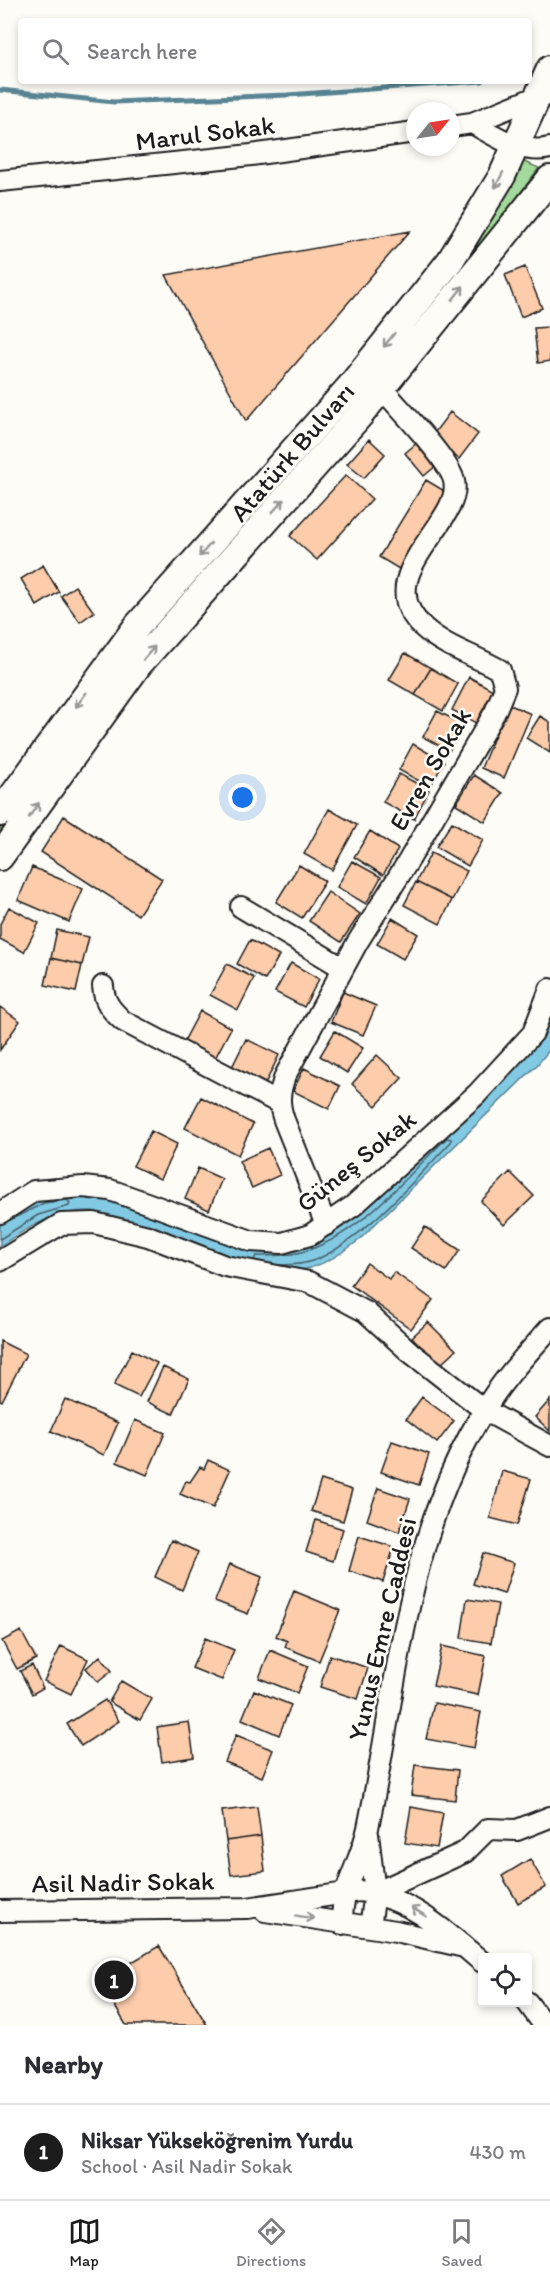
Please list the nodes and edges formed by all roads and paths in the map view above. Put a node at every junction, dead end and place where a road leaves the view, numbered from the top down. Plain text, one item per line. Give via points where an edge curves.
1 (550, 69) edge
2 (543, 96) edge
3 (472, 123) junction
4 (460, 125) edge
5 (406, 133) edge
6 (514, 146) junction
7 (550, 148) edge
8 (0, 181) edge
9 (546, 190) edge
10 (382, 388) junction
11 (0, 813) edge
12 (0, 857) edge
13 (241, 907) dead end
14 (343, 968) junction
15 (103, 986) dead end
16 (550, 989) edge
17 (279, 1103) junction
18 (0, 1213) edge
19 (326, 1225) junction
20 (0, 1261) edge
21 (550, 1328) edge
22 (484, 1410) junction
23 (550, 1446) edge
24 (550, 1817) edge
25 (368, 1831) junction
26 (344, 1893) junction
27 (375, 1893) junction
28 (247, 1908) junction
29 (0, 1911) edge
30 (342, 1924) junction
31 (370, 1927) junction
32 (465, 1948) junction
33 (478, 1958) edge
34 (531, 2007) edge
35 (544, 2025) edge

1 - 2 main road, Atatürk Bulvarı
2 - 3 street
2 - 6 main road, Atatürk Bulvarı
3 - 4 street
3 - 6 street
5 - 8 street, Marul Sokak via 251,155
6 - 7 street
6 -> 11 main road, Atatürk Bulvarı via 496,186 450,261 349,388 138,626
10 -> 9 main road, Atatürk Bulvarı
12 -> 10 main road, Atatürk Bulvarı via 139,664
10 - 14 street, Evren Sokak via 447,466 456,489 414,561 407,580 410,609 426,630 500,670 505,688 495,712
13 - 14 street
14 - 17 street, Evren Sokak via 285,1076
15 - 17 street via 110,1009 123,1021
16 - 19 street, Güneş Sokak via 532,1033 505,1066 352,1206
17 - 19 street
18 - 19 street, Güneş Sokak via 34,1191 82,1187 130,1197 266,1244 310,1235
20 - 22 street via 61,1224 94,1223 148,1236 225,1266 309,1282 366,1312
21 - 22 street, Yunus Emre Caddesi via 509,1373
22 - 23 street
22 - 25 street, Yunus Emre Caddesi via 460,1454 427,1540 410,1606
24 - 27 street via 517,1830 488,1829 465,1852
25 - 26 street, Yunus Emre Caddesi
25 - 27 street, Yunus Emre Caddesi
26 - 27 street, Asil Nadir Sokak
26 - 28 street, Asil Nadir Sokak
26 - 30 street, Yunus Emre Caddesi
27 - 31 street, Yunus Emre Caddesi
32 -> 27 street, Asil Nadir Sokak via 426,1916
28 - 29 street, Asil Nadir Sokak
28 -> 30 street, Asil Nadir Sokak
30 - 31 street, Asil Nadir Sokak
31 - 32 street, Asil Nadir Sokak
32 - 33 street, Asil Nadir Sokak
34 - 35 street

